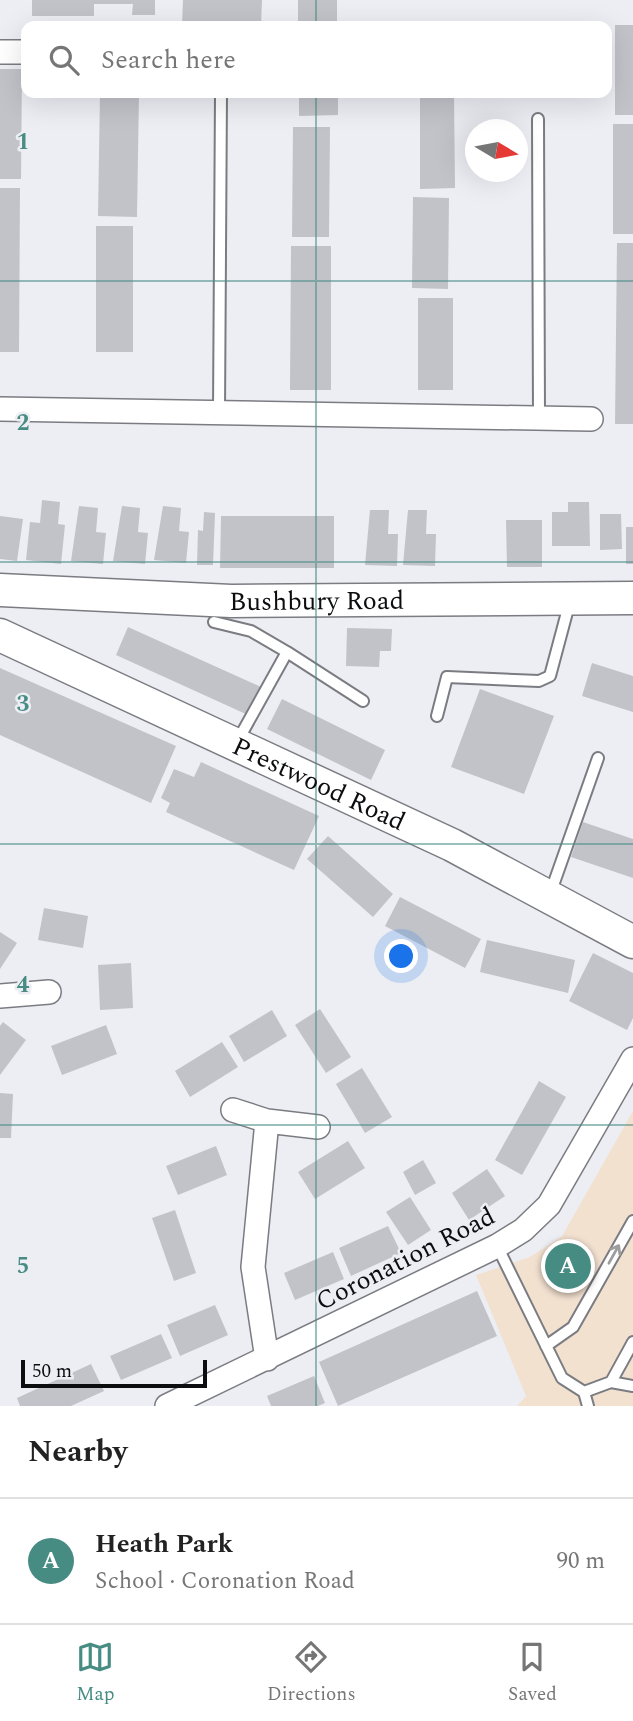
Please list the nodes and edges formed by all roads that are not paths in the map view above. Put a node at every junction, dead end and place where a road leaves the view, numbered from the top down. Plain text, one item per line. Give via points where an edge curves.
1 (0, 52) edge
2 (21, 52) edge
3 (221, 98) edge
4 (538, 119) dead end
5 (0, 409) edge
6 (219, 412) junction
7 (539, 418) junction
8 (591, 419) dead end
9 (8, 590) edge
10 (571, 598) junction
11 (633, 598) edge
12 (214, 622) dead end
13 (4, 636) edge
14 (287, 652) junction
15 (363, 701) dead end
16 (437, 716) dead end
17 (236, 744) junction
18 (598, 758) dead end
19 (549, 897) junction
20 (633, 942) edge
21 (49, 992) dead end
22 (0, 996) edge
23 (633, 1059) edge
24 (233, 1110) dead end
25 (267, 1121) junction
26 (318, 1127) dead end
27 (633, 1221) edge
28 (498, 1245) junction
29 (633, 1342) edge
30 (546, 1346) junction
31 (267, 1359) junction
32 (611, 1382) junction
33 (633, 1386) edge
34 (583, 1392) junction
35 (167, 1406) edge
36 (588, 1406) edge

1 - 2 street
3 - 6 lane
4 - 7 lane
5 - 6 street
6 - 7 street
7 - 8 street
9 - 10 street, Bushbury Road via 231,601
9 - 13 street
10 - 11 street, Bushbury Road
10 - 16 lane via 550,676 539,681 447,677
12 - 14 lane via 251,631
13 - 17 street, Prestwood Road
14 - 15 lane
14 - 17 lane
17 - 19 street, Prestwood Road via 452,845
18 - 19 lane
19 - 20 street, Prestwood Road
21 - 22 street
23 - 28 street, Coronation Road via 549,1205 523,1230
24 - 25 street
25 - 26 street
25 - 31 street via 253,1267
30 -> 27 lane via 573,1327
28 - 30 lane
28 - 31 street, Coronation Road
29 - 32 lane
30 - 34 lane via 562,1378
31 - 35 street, Coronation Road
32 - 33 lane
32 - 34 lane
34 - 36 lane

